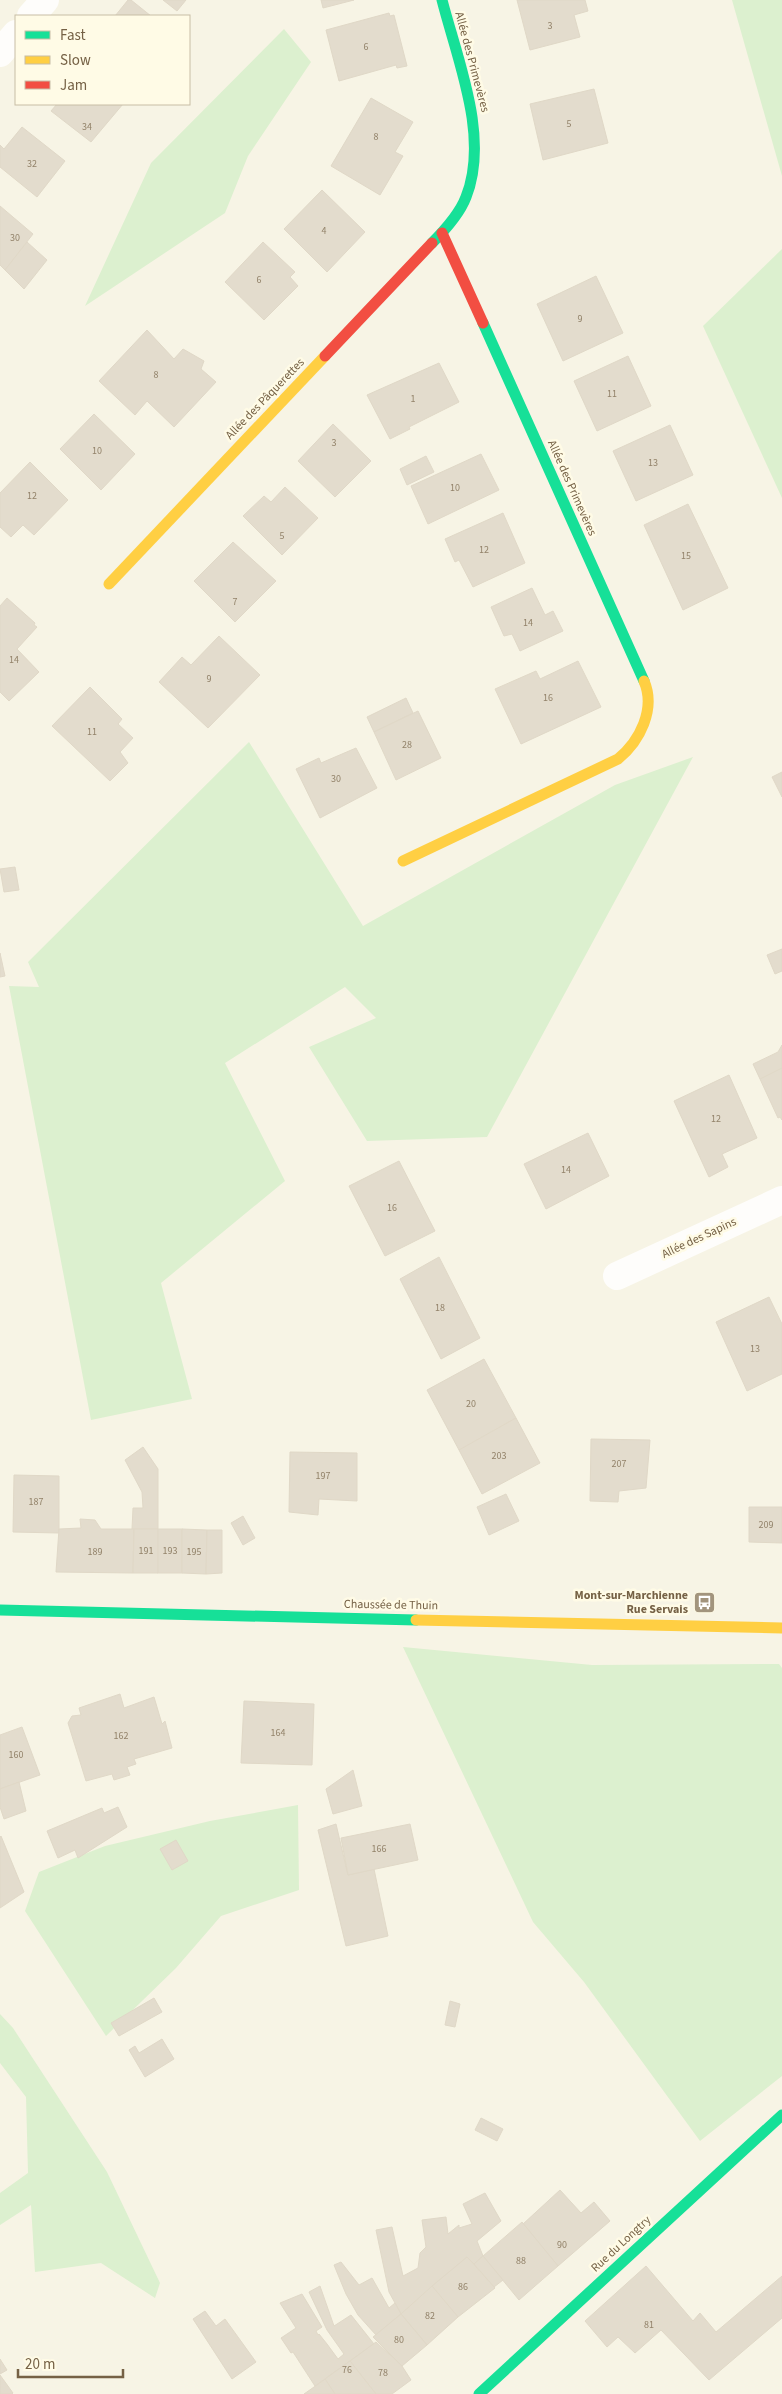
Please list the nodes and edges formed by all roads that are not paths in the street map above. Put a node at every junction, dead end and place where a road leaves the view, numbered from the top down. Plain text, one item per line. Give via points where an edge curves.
1 (45, 0) edge
2 (442, 0) edge
3 (32, 15) edge
4 (15, 35) edge
5 (0, 53) edge
6 (442, 234) junction
7 (109, 584) dead end
8 (403, 861) dead end
9 (782, 1200) edge
10 (617, 1276) dead end
11 (0, 1610) edge
12 (782, 1628) edge
13 (782, 2115) edge
14 (479, 2394) edge

1 - 3 street
2 - 6 street, Allée des Primevères via 474,123 474,162 466,198
4 - 5 street
6 - 7 street, Allée des Pâquerettes
6 - 8 street, Allée des Primevères via 646,686 648,711 643,732 632,748 618,759
9 - 10 street, Allée des Sapins
11 - 12 street, Chaussée de Thuin
13 - 14 street, Rue du Longtry

